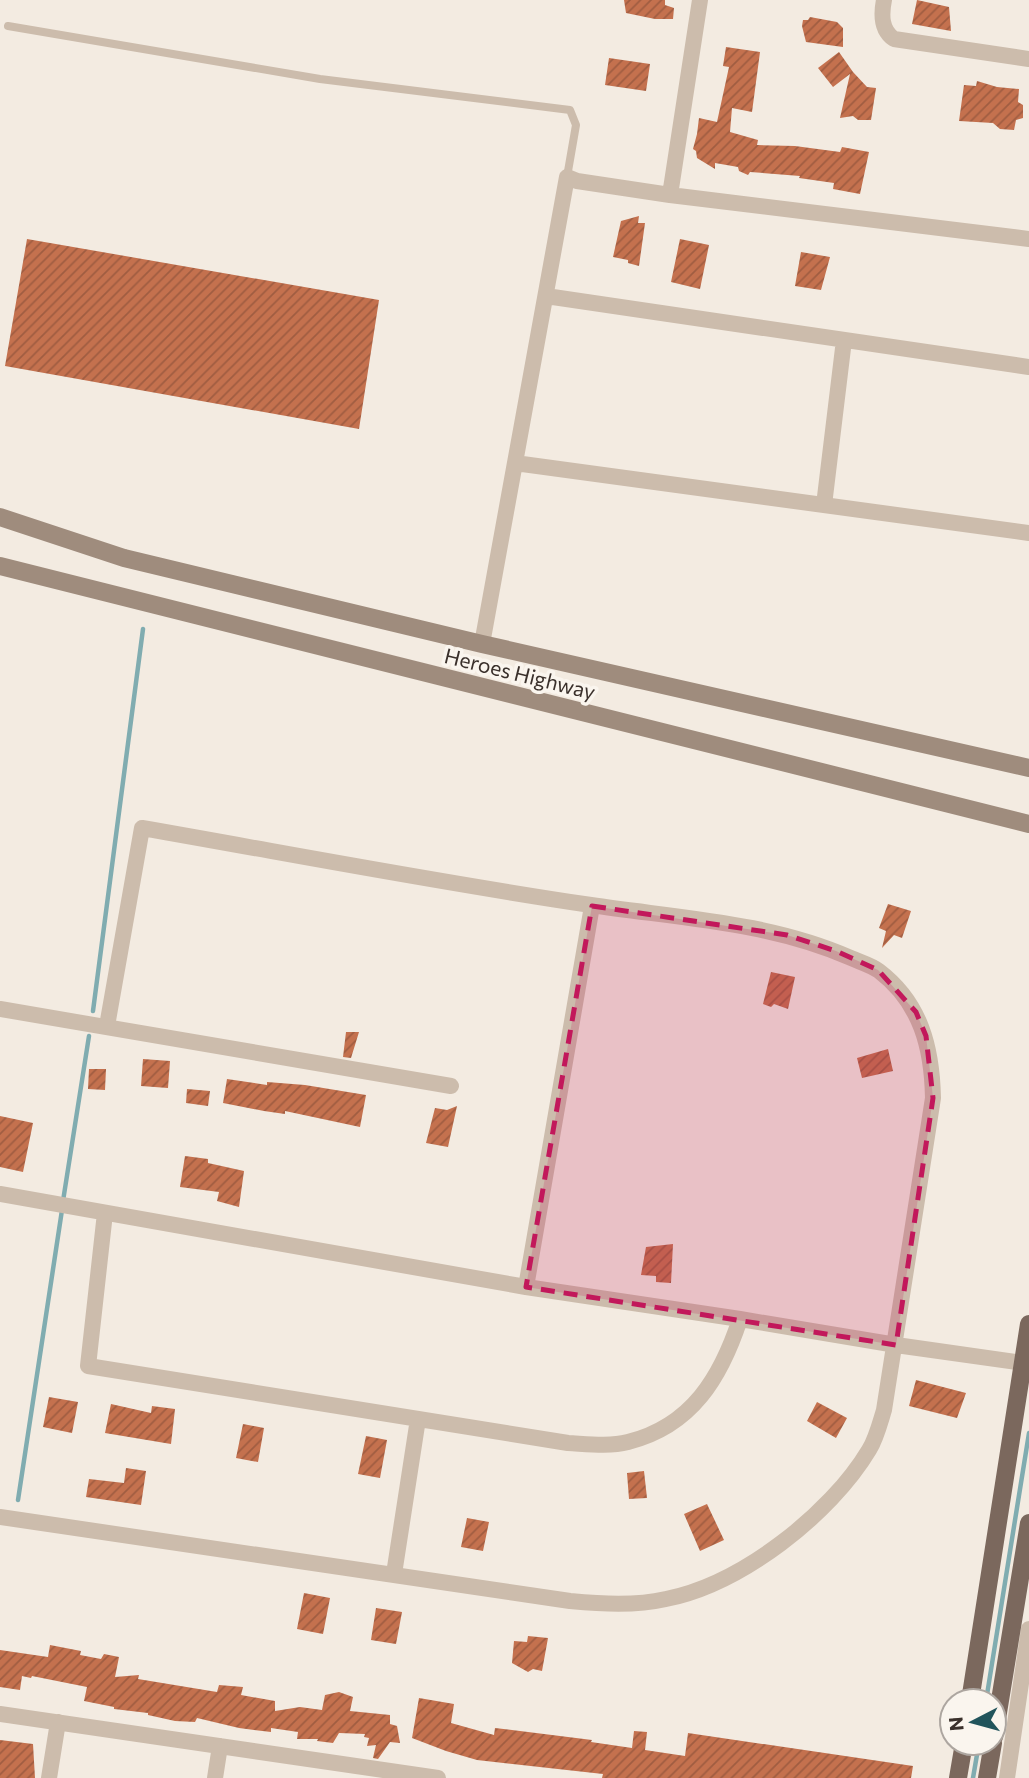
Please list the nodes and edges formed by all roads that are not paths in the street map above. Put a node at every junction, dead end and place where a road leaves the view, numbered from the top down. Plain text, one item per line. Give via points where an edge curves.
1 (700, 0) edge
2 (884, 0) edge
3 (8, 26) dead end
4 (1029, 59) edge
5 (567, 177) junction
6 (670, 195) junction
7 (1029, 239) edge
8 (545, 296) junction
9 (844, 340) junction
10 (1029, 367) edge
11 (515, 463) junction
12 (824, 505) junction
13 (0, 517) edge
14 (1029, 533) edge
15 (0, 566) edge
16 (482, 644) junction
17 (1029, 768) edge
18 (1029, 824) edge
19 (592, 906) junction
20 (0, 1009) edge
21 (107, 1026) junction
22 (451, 1086) dead end
23 (0, 1194) edge
24 (105, 1213) junction
25 (526, 1287) junction
26 (740, 1319) junction
27 (1029, 1324) edge
28 (896, 1345) junction
29 (1023, 1363) junction
30 (418, 1419) junction
31 (0, 1517) edge
32 (1029, 1523) edge
33 (394, 1574) junction
34 (1029, 1629) edge
35 (972, 1687) edge
36 (1002, 1687) edge
37 (0, 1714) edge
38 (58, 1722) junction
39 (220, 1746) junction
40 (962, 1757) edge
41 (991, 1757) edge
42 (371, 1773) edge
43 (49, 1778) edge
44 (215, 1778) edge
45 (438, 1778) edge
46 (958, 1778) edge
47 (987, 1778) edge
48 (1007, 1778) edge

1 - 6 street
2 - 4 street via 883,23 894,39
3 - 5 lane via 320,79 570,110 576,125
5 - 6 street
5 - 8 street
6 - 7 street
8 - 9 street
8 - 11 street
9 - 10 street
9 - 12 street
11 - 12 street
11 - 16 street
12 - 14 street
13 - 16 main road, Heroes Highway via 124,558
15 - 18 main road, Heroes Highway
16 - 17 main road, Heroes Highway
19 - 21 street via 142,828
19 - 25 street
19 - 28 street via 787,935 836,951 878,970 916,1012 926,1036 933,1098
20 - 21 street
21 - 22 street
23 - 24 street
24 - 25 street
24 - 30 street via 88,1366
25 - 26 street
26 - 28 street
26 - 30 street via 718,1374 704,1393 665,1427 628,1442 568,1443
27 - 29 main road
28 - 29 street
28 - 33 street via 884,1410 871,1448 853,1474 756,1563 708,1587 667,1599 605,1604
29 - 35 main road
30 - 33 street
31 - 33 street
32 - 36 main road
34 - 48 street
37 - 38 street
38 - 39 street
38 - 43 street
39 - 42 street
39 - 44 street
40 - 46 main road
41 - 47 main road
42 - 45 street

